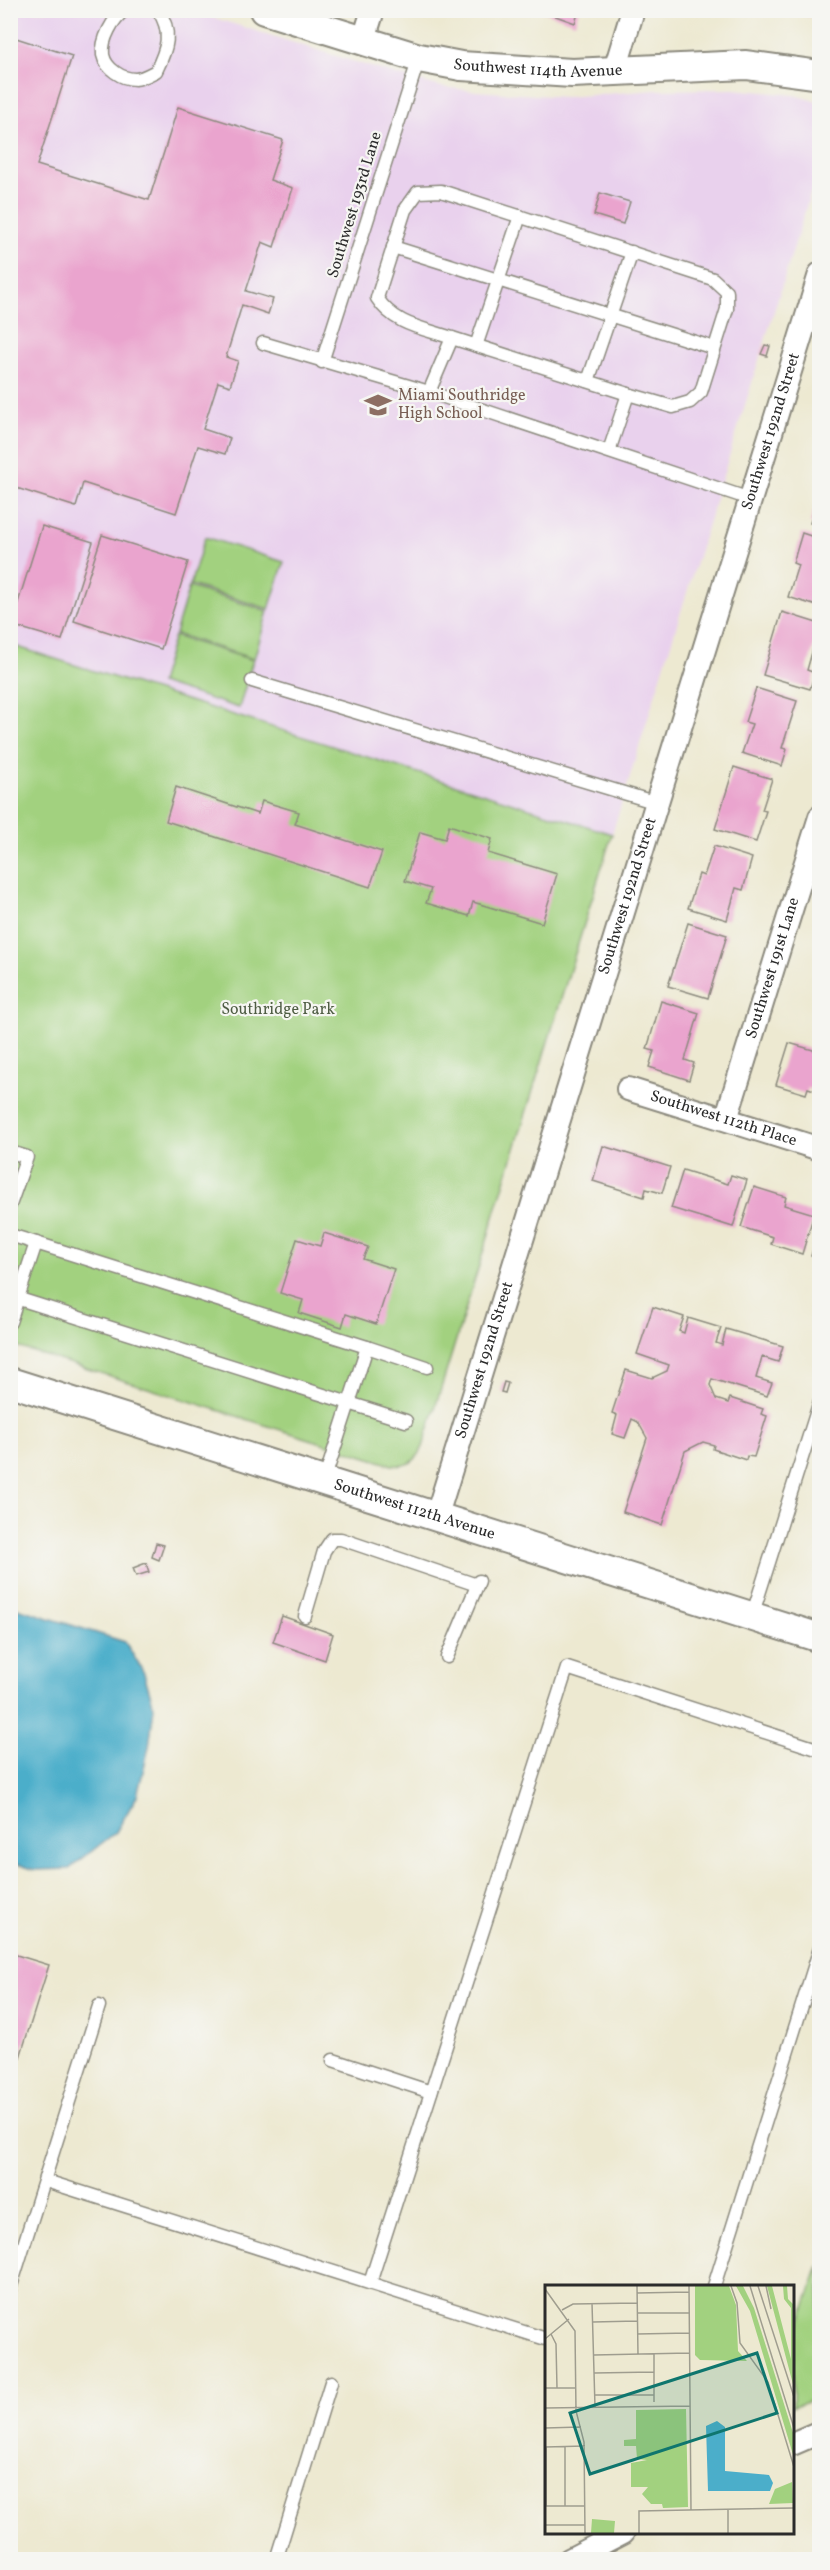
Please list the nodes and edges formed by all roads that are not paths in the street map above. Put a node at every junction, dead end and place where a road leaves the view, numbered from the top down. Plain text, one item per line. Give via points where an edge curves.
1 (125, 10) edge
2 (158, 10) edge
3 (264, 10) edge
4 (373, 10) edge
5 (633, 10) edge
6 (363, 42) junction
7 (418, 58) junction
8 (614, 73) junction
9 (819, 75) edge
10 (520, 216) junction
11 (393, 247) junction
12 (632, 252) junction
13 (819, 274) edge
14 (498, 280) junction
15 (610, 316) junction
16 (811, 330) edge
17 (452, 338) junction
18 (263, 343) dead end
19 (476, 346) junction
20 (714, 348) junction
21 (322, 362) junction
22 (588, 381) junction
23 (429, 392) junction
24 (628, 394) junction
25 (609, 451) junction
26 (750, 499) junction
27 (252, 681) dead end
28 (657, 803) junction
29 (819, 817) edge
30 (628, 1089) dead end
31 (726, 1119) junction
32 (819, 1149) edge
33 (10, 1152) edge
34 (10, 1205) edge
35 (10, 1235) edge
36 (36, 1243) junction
37 (14, 1298) edge
38 (10, 1322) edge
39 (367, 1347) junction
40 (427, 1367) dead end
41 (10, 1382) edge
42 (819, 1401) edge
43 (350, 1402) junction
44 (406, 1421) dead end
45 (324, 1481) junction
46 (436, 1518) junction
47 (305, 1616) dead end
48 (752, 1616) junction
49 (819, 1638) edge
50 (447, 1657) dead end
51 (819, 1750) edge
52 (819, 1948) edge
53 (99, 2006) dead end
54 (333, 2060) dead end
55 (431, 2092) junction
56 (46, 2181) junction
57 (12, 2283) edge
58 (370, 2283) junction
59 (714, 2285) edge
60 (545, 2339) edge
61 (331, 2382) dead end
62 (819, 2432) edge
63 (794, 2443) edge
64 (619, 2534) edge
65 (276, 2559) edge
66 (569, 2559) edge

1 - 2 lane via 108,30 104,55 110,68 123,78 137,79 156,71 164,54 169,33
3 - 6 street, Southwest 114th Avenue
4 - 6 street
5 - 8 street
6 - 7 street, Southwest 114th Avenue
7 - 8 street, Southwest 114th Avenue via 497,70
7 - 21 lane, Southwest 193rd Lane
8 - 9 street, Southwest 114th Avenue via 710,65
10 - 11 lane via 441,191 418,192 405,210
10 - 12 lane
10 - 14 lane
11 - 14 lane
11 - 17 lane via 376,298 394,319
12 - 15 lane
12 - 20 lane via 713,279 727,292 727,309
13 - 16 street, Southwest 192nd Street
14 - 15 lane
14 - 19 lane
15 - 20 lane
15 - 22 lane
16 - 26 street, Southwest 192nd Street
17 - 19 lane
17 - 23 lane
18 - 21 lane
19 - 22 lane
20 - 24 lane via 701,392 690,402 673,407
21 - 23 lane
22 - 24 lane
23 - 25 lane
24 - 25 lane
25 - 26 lane
26 - 28 street, Southwest 192nd Street
27 - 28 lane
28 - 46 street, Southwest 192nd Street
29 - 31 street, Southwest 191st Lane
30 - 31 street, Southwest 112th Place
31 - 32 street, Southwest 112th Place
33 - 34 lane via 27,1156
35 - 36 lane
36 - 37 lane
36 - 39 lane
37 - 38 lane
37 - 43 lane
39 - 40 lane
39 - 43 lane
41 - 45 street, Southwest 112th Avenue
42 - 48 lane
43 - 44 lane
43 - 45 lane
45 - 46 street, Southwest 112th Avenue
46 - 48 street, Southwest 112th Avenue
47 - 50 lane via 324,1551 333,1539 341,1539 478,1583
48 - 49 street, Southwest 112th Avenue
51 - 55 lane via 567,1668
52 - 59 lane
53 - 56 lane
54 - 55 lane
55 - 58 lane
56 - 57 lane
56 - 58 lane
58 - 60 lane
61 - 65 lane
62 - 63 street
64 - 66 street

